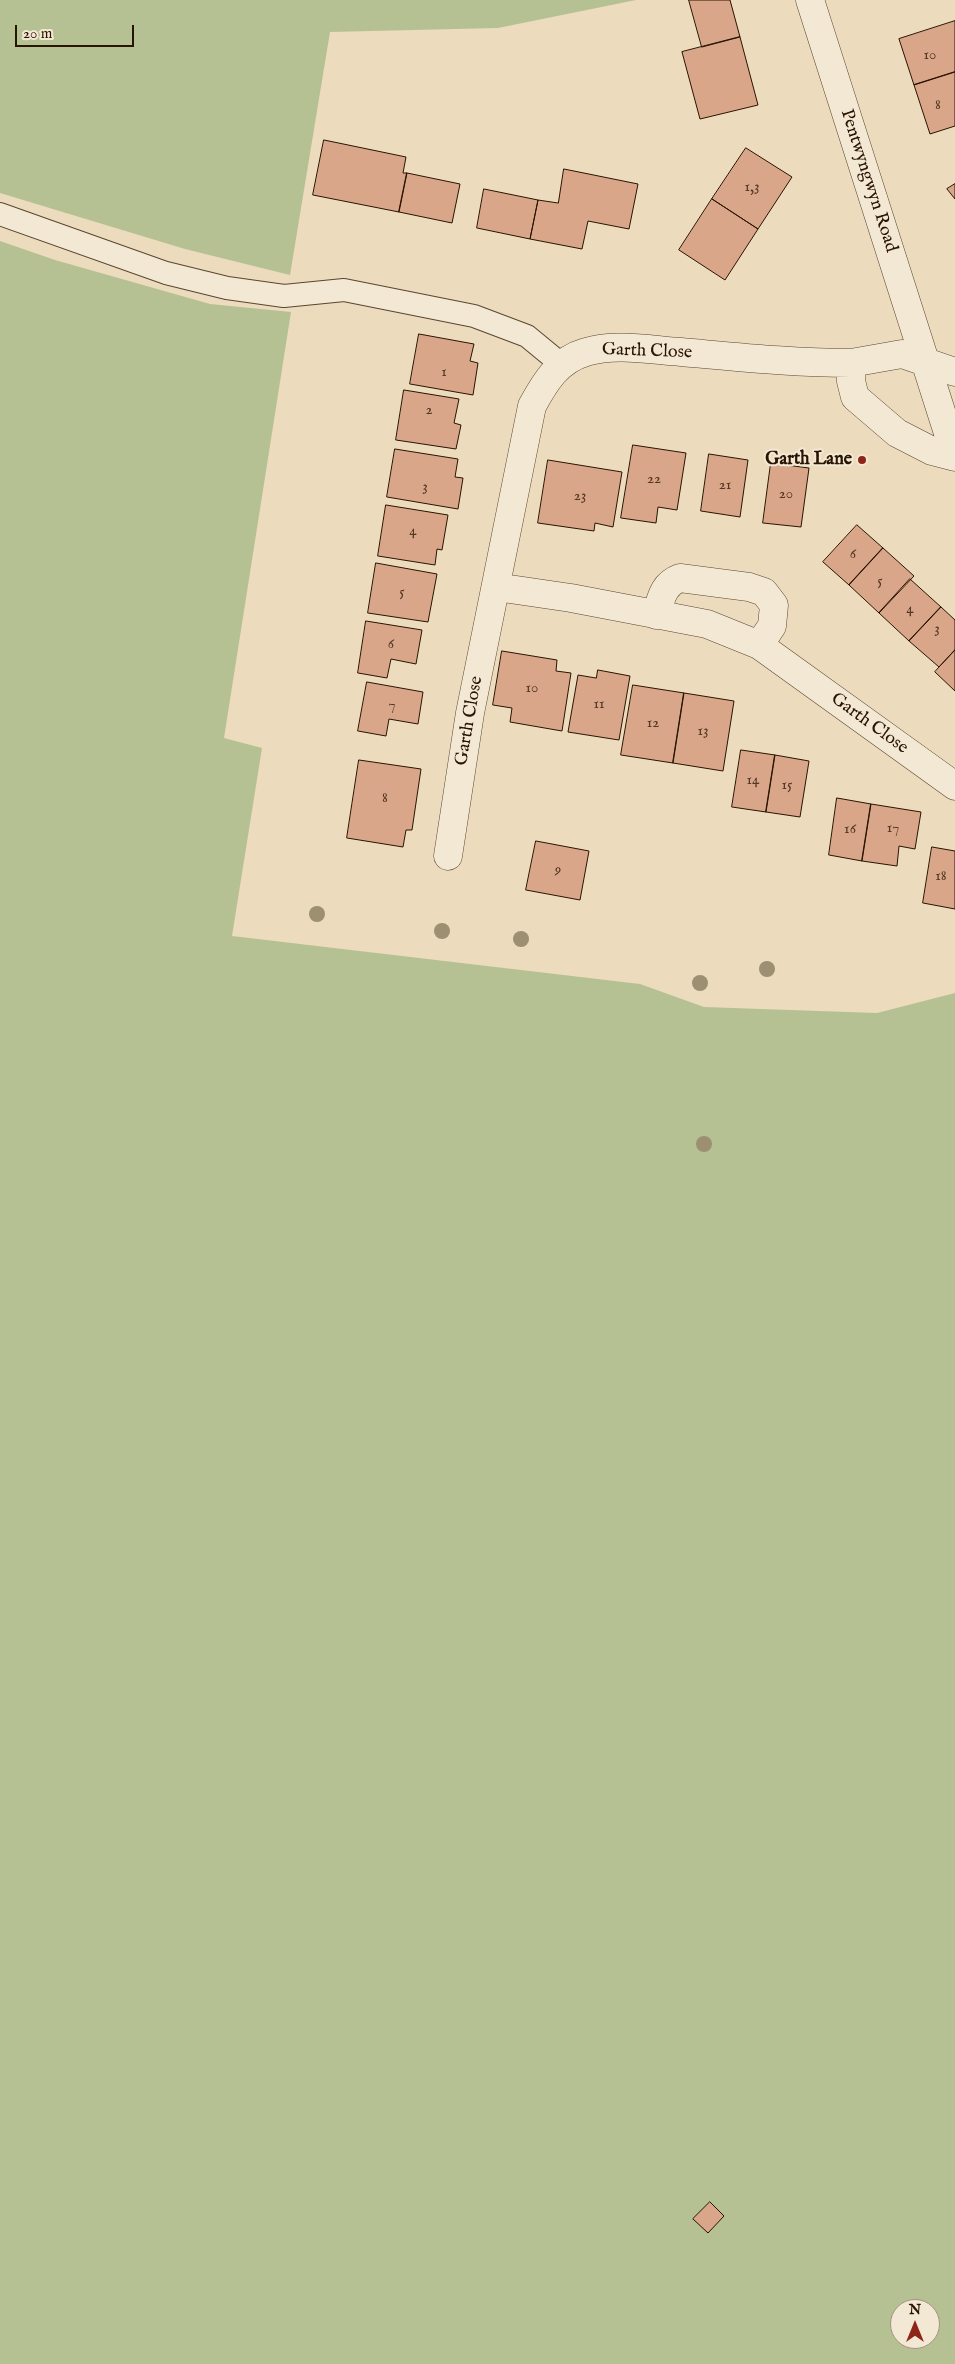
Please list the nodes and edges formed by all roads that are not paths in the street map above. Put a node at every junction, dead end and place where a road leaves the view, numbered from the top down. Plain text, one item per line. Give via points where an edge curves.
1 (810, 0) edge
2 (0, 214) edge
3 (851, 362) junction
4 (926, 362) junction
5 (561, 364) junction
6 (955, 372) edge
7 (955, 456) edge
8 (496, 587) junction
9 (656, 614) junction
10 (759, 645) junction
11 (955, 786) edge
12 (448, 856) dead end

1 - 4 street, Pentwyngwyn Road
2 - 5 lane via 166,273 227,288 284,296 344,290 474,316 527,336
3 - 4 street, Garth Close via 902,354
3 - 5 street, Garth Close via 810,362 628,348 585,352
3 - 7 street via 855,397 898,433 932,450
4 - 6 street, Garth Close
4 - 7 street, Pentwyngwyn Road
5 - 8 street, Garth Close via 546,380 532,406
8 - 9 street, Garth Close
8 - 12 street, Garth Close via 470,713
9 - 10 street, Garth Close via 708,624
9 - 10 street via 665,588 680,578 750,587 764,592 774,605 772,626
10 - 11 street, Garth Close

